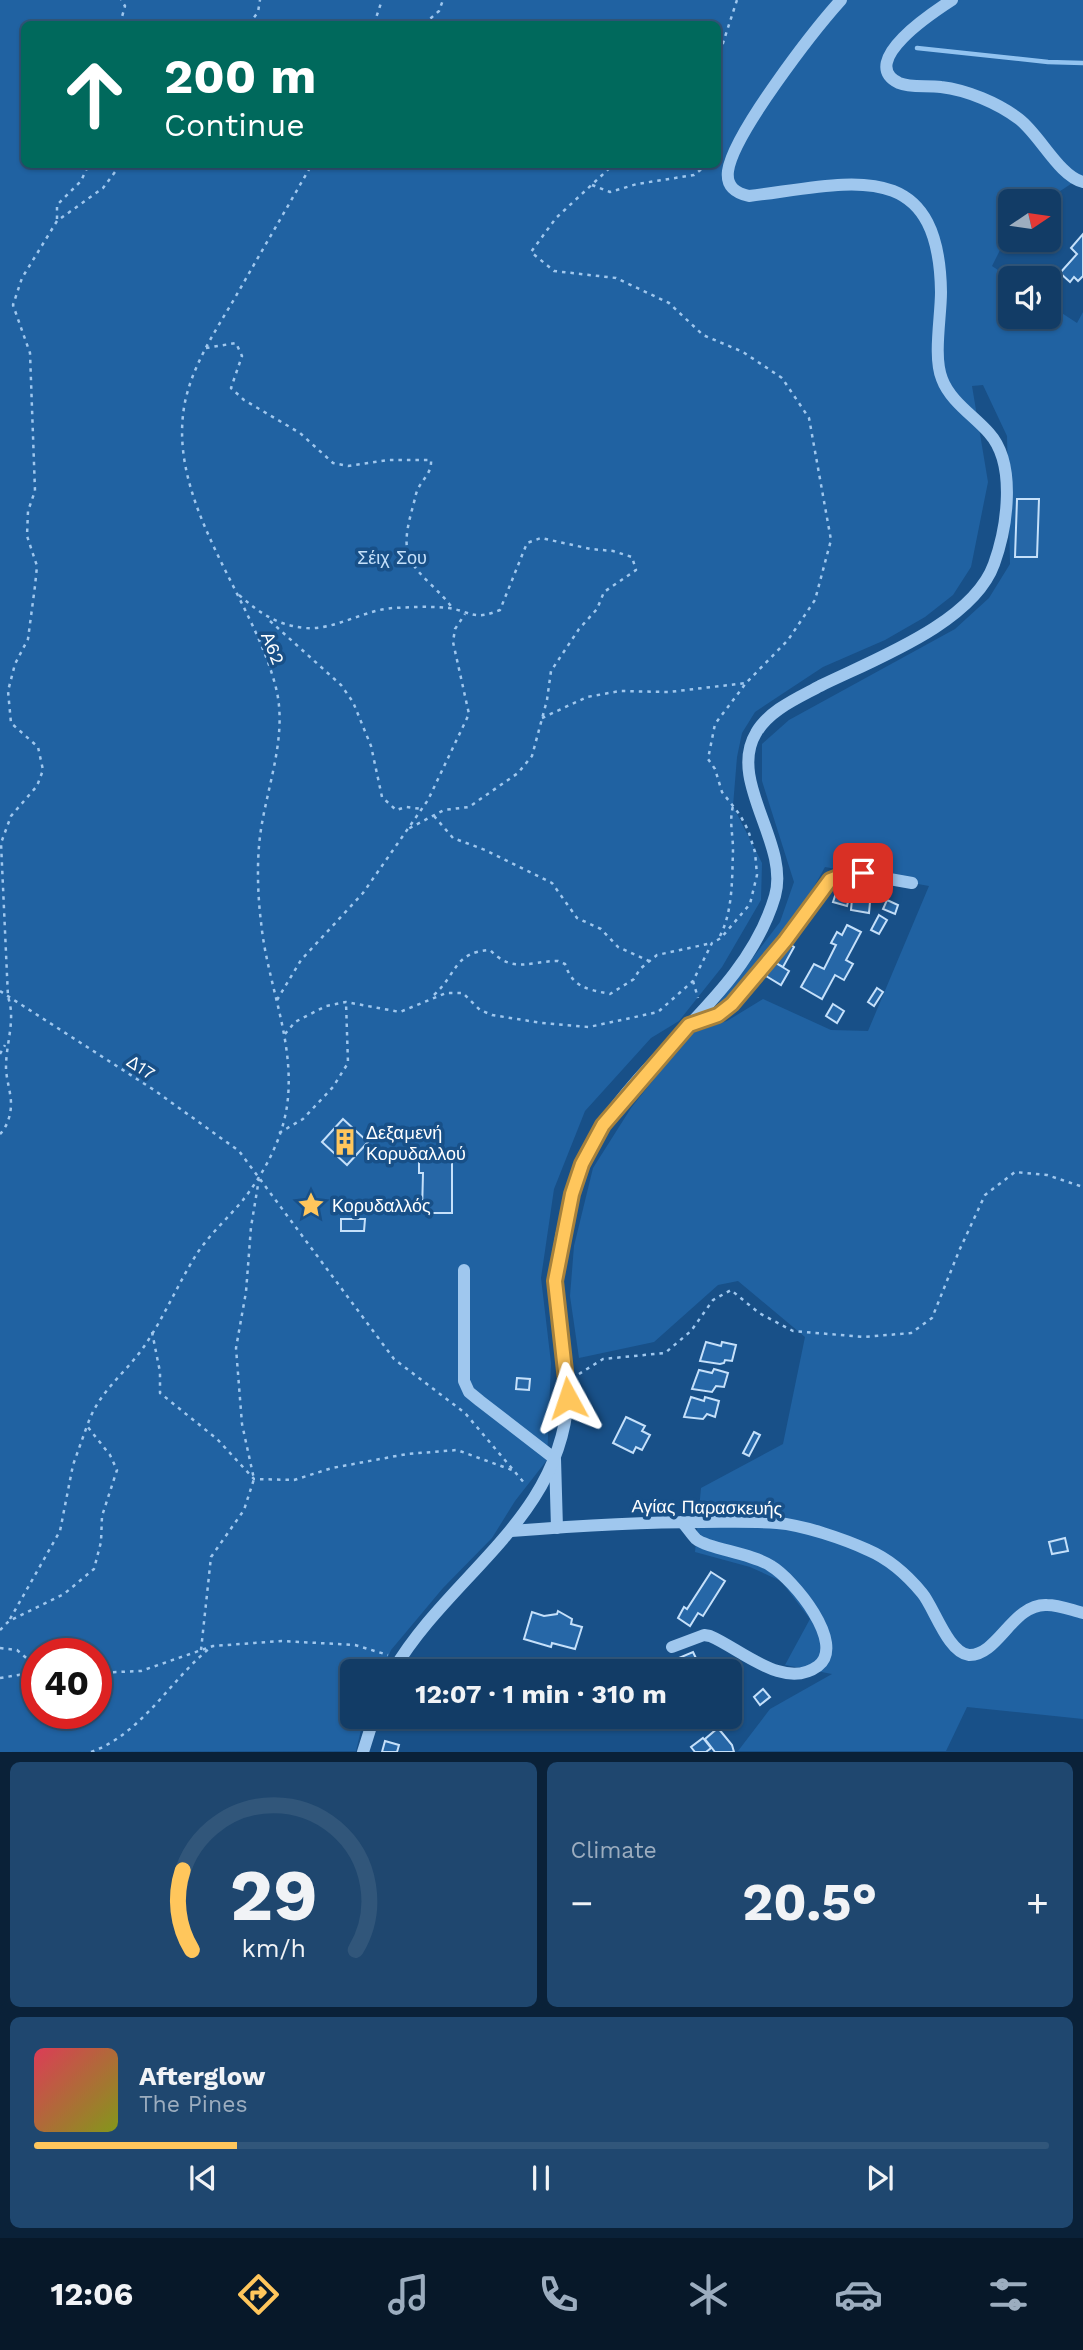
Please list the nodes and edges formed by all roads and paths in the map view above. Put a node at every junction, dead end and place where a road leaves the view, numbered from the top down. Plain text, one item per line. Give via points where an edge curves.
1 (121, 0) edge
2 (260, 0) edge
3 (382, 0) edge
4 (443, 0) edge
5 (737, 0) edge
6 (841, 0) edge
7 (951, 0) edge
8 (121, 21) edge
9 (251, 21) edge
10 (375, 21) edge
11 (427, 21) edge
12 (721, 46) edge
13 (87, 168) edge
14 (118, 168) edge
15 (310, 168) edge
16 (610, 168) edge
17 (703, 168) edge
18 (1083, 182) edge
19 (592, 185) junction
20 (57, 221) junction
21 (206, 348) junction
22 (236, 593) junction
23 (453, 609) junction
24 (465, 614) junction
25 (267, 618) junction
26 (746, 683) junction
27 (541, 718) junction
28 (733, 806) junction
29 (422, 809) junction
30 (434, 816) junction
31 (407, 830) junction
32 (912, 883) dead end
33 (718, 939) junction
34 (712, 943) junction
35 (649, 961) junction
36 (0, 991) edge
37 (8, 997) junction
38 (431, 998) junction
39 (277, 1000) junction
40 (346, 1002) junction
41 (689, 1025) junction
42 (285, 1034) junction
43 (7, 1042) junction
44 (0, 1054) edge
45 (279, 1133) junction
46 (0, 1134) edge
47 (260, 1175) junction
48 (1083, 1186) edge
49 (464, 1270) dead end
50 (152, 1332) junction
51 (568, 1382) junction
52 (87, 1426) junction
53 (555, 1459) junction
54 (514, 1470) junction
55 (254, 1479) junction
56 (535, 1496) junction
57 (682, 1522) junction
58 (557, 1528) junction
59 (511, 1531) junction
60 (1083, 1613) edge
61 (9, 1621) junction
62 (0, 1630) edge
63 (213, 1646) junction
64 (672, 1647) dead end
65 (0, 1648) edge
66 (201, 1650) junction
67 (21, 1653) edge
68 (400, 1659) joint
69 (112, 1672) edge
70 (21, 1675) edge
71 (0, 1678) edge
72 (370, 1729) edge
73 (91, 1752) edge
74 (363, 1752) edge

1 - 8 path via 125,6
2 - 9 path
3 - 10 path
4 - 11 path
5 - 12 path
6 - 41 street via 776,83 745,132 730,162 728,180 731,188 750,196 870,185 900,191 919,206 930,225 941,288 938,371 944,386 993,437 1007,472 1008,497 994,566 965,606 798,698 756,732 748,753 750,774 776,859 777,890 747,957
7 - 18 street via 925,17 889,53 890,76 901,84 945,88 994,104 1020,119 1069,174
13 - 20 path via 57,205
14 - 20 path via 103,188
15 - 21 path, Α62
16 - 19 path
17 - 19 path via 694,175 610,192
19 - 26 path via 556,218 531,252 554,271 616,278 669,303 703,335 743,352 782,379 809,418 831,540 815,600 788,640
20 - 37 path via 22,278 13,305 30,353 35,491 27,536 37,566 28,639 8,691 11,723 38,747 43,770 37,786 11,816 1,843
21 - 22 path, Α62 via 186,401 182,435 195,503
21 - 23 path via 236,343 242,356 231,388 300,433 333,463 431,460 432,470 418,486 407,533 410,558
22 - 25 path
22 - 39 path, Α62 via 277,691 278,733 259,846 261,923
23 - 24 path
23 - 25 path via 385,608 307,628
24 - 27 path via 487,616 500,610 527,543 541,538 632,557 636,569 604,592 597,609 551,671
24 - 29 path via 454,629 453,642 469,714
25 - 29 path via 354,702 371,746 382,797 396,810
26 - 27 path via 669,692 620,691 587,697
26 - 28 path via 715,724 708,759
27 - 30 path via 532,756 518,773 470,807
28 - 33 path via 730,900
28 - 33 path via 748,830 757,875 750,904
29 - 31 path
30 - 31 path
30 - 35 path via 453,838 552,883 577,918 601,929 618,947
31 - 39 path via 363,893 301,960
32 - 41 street via 850,872 830,880 732,1004 718,1015
33 - 34 path
34 - 35 path via 667,952
34 - 38 path via 693,981 658,1012 589,1027 492,1015 463,993
35 - 38 path via 634,979 610,994 577,986 565,964 558,961 513,965 490,950 475,951 466,954
36 - 37 path, Δ17
37 - 43 path via 13,1011
37 - 47 path, Δ17 via 154,1090 239,1151
38 - 40 path via 400,1012
39 - 42 path, Α62
40 - 42 path via 307,1015
40 - 45 path via 348,1063 303,1119
41 - 51 street via 603,1125 579,1174 555,1281
42 - 45 path, Α62 via 286,1108
43 - 44 path
43 - 46 path via 11,1105
45 - 47 path, Α62
47 - 50 path via 199,1251
47 - 54 path, Δ17 via 394,1359 465,1413
47 - 55 path via 236,1348 242,1424
48 - 51 path via 1047,1175 1015,1172 985,1195 932,1318 911,1334 864,1337 793,1331 759,1313 731,1290 713,1300 691,1331 665,1353 603,1359
49 - 53 street via 464,1381 469,1392
50 - 52 path via 94,1403
50 - 55 path via 160,1393 218,1439
51 - 53 street via 567,1415
52 - 61 path via 73,1465 60,1531
52 - 61 path via 117,1470 94,1569 64,1594
53 - 56 street
53 - 58 street
54 - 55 path via 457,1450 407,1454 295,1480
54 - 56 path, Δ17
55 - 66 path via 244,1510 211,1558
56 - 59 street
57 - 58 street, Αγίας Παρασκευής
57 - 60 street, Αγίας Παρασκευής via 779,1523 869,1550 899,1570 924,1595 952,1644 968,1655 979,1653 1033,1607 1045,1604
57 - 64 street via 697,1541 774,1567 802,1597 826,1634 828,1649 819,1665 789,1675 710,1636
58 - 59 street, Αγίας Παρασκευής
59 - 68 street
61 - 62 path
63 - 66 path
63 - 68 path via 282,1641 355,1645
63 - 73 path via 186,1667 162,1700
65 - 67 path
66 - 69 path via 141,1671
70 - 71 path
72 - 74 street

